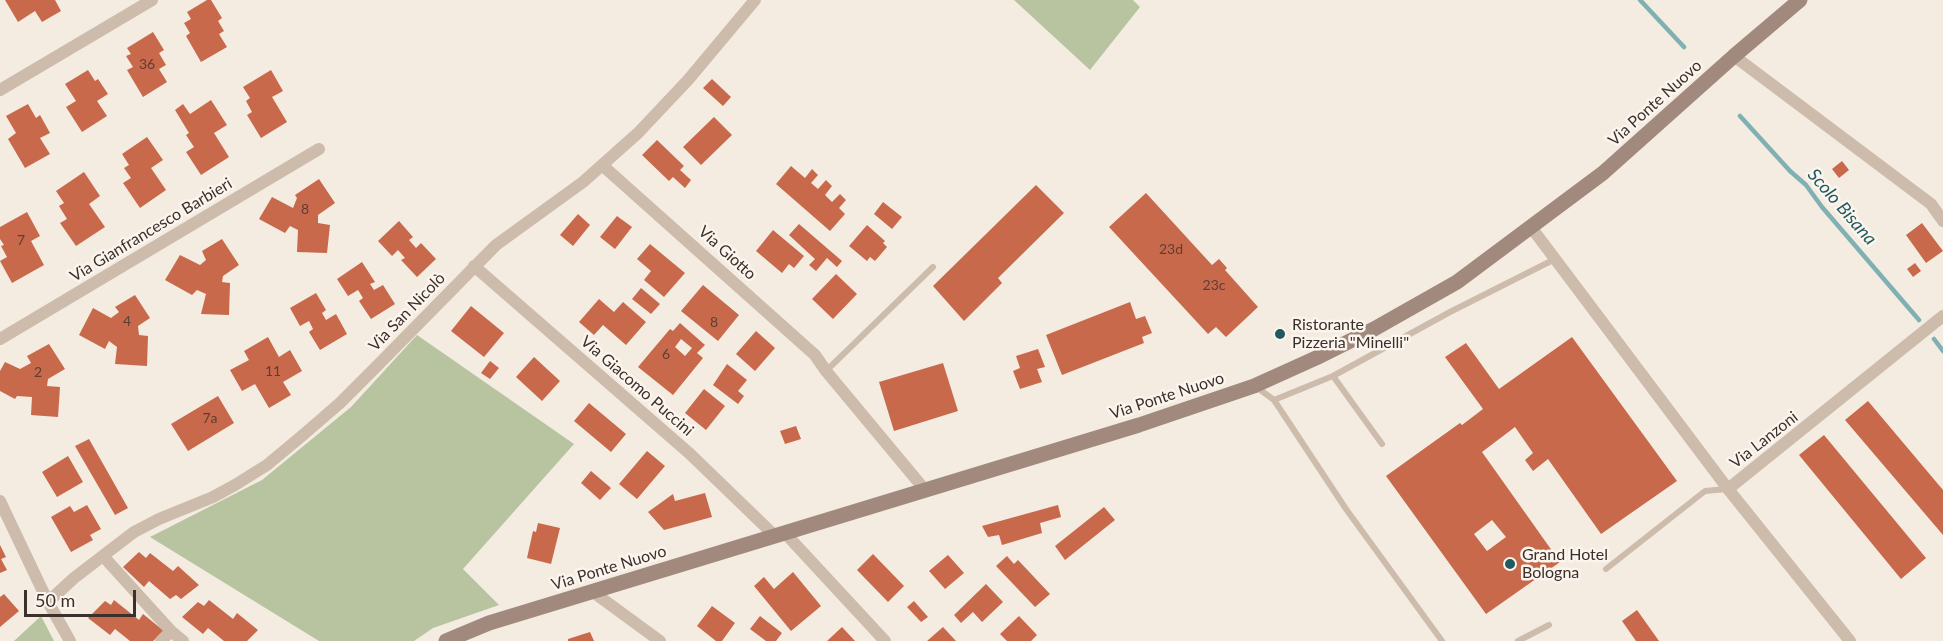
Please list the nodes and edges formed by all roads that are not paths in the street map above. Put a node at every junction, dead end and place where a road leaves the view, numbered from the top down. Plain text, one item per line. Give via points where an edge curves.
1 (152, 0) edge
2 (755, 0) edge
3 (1800, 0) edge
4 (1734, 56) junction
5 (0, 90) edge
6 (320, 149) dead end
7 (602, 165) junction
8 (1943, 221) edge
9 (1531, 227) junction
10 (1555, 259) junction
11 (474, 266) junction
12 (933, 267) dead end
13 (1943, 316) edge
14 (0, 339) edge
15 (826, 371) junction
16 (1333, 376) junction
17 (1254, 386) junction
18 (1274, 400) junction
19 (1382, 444) dead end
20 (1728, 489) junction
21 (925, 490) junction
22 (0, 501) edge
23 (779, 534) junction
24 (103, 556) junction
25 (1606, 569) dead end
26 (593, 592) junction
27 (48, 602) junction
28 (1549, 625) dead end
29 (171, 631) junction
30 (70, 641) edge
31 (161, 641) edge
32 (183, 641) edge
33 (446, 641) edge
34 (660, 641) edge
35 (885, 641) edge
36 (1442, 641) edge
37 (1518, 641) edge
38 (1850, 641) edge

1 - 5 street
2 - 7 street, Via San Nicolò via 688,80
3 - 4 main road, Via Ponte Nuovo
4 - 8 street via 1931,204
4 - 9 main road, Via Ponte Nuovo via 1603,174
6 - 14 street, Via Gianfrancesco Barbieri
7 - 11 street, Via San Nicolò via 495,244
7 - 15 street, Via Giotto via 815,354
9 - 10 street
9 - 17 main road, Via Ponte Nuovo via 1457,282 1405,312
10 - 16 lane
10 - 20 street
11 - 23 street, Via Giacomo Puccini
11 - 24 street, Via San Nicolò via 340,402 267,465 213,497 134,532
12 - 15 lane
13 - 20 street, Via Lanzoni
15 - 21 street, Via Giotto
16 - 18 lane
16 - 19 lane
17 - 18 lane
17 - 21 main road, Via Ponte Nuovo
18 - 36 lane
20 - 25 lane via 1705,491
20 - 38 street, Via Lanzoni
21 - 23 main road, Via Ponte Nuovo
22 - 27 street
23 - 26 main road, Via Ponte Nuovo
23 - 35 street
24 - 27 street, Via San Nicolò
24 - 29 street
26 - 33 main road, Via Ponte Nuovo via 489,623
26 - 34 street
27 - 30 street
28 - 37 lane
29 - 31 street
29 - 32 street

